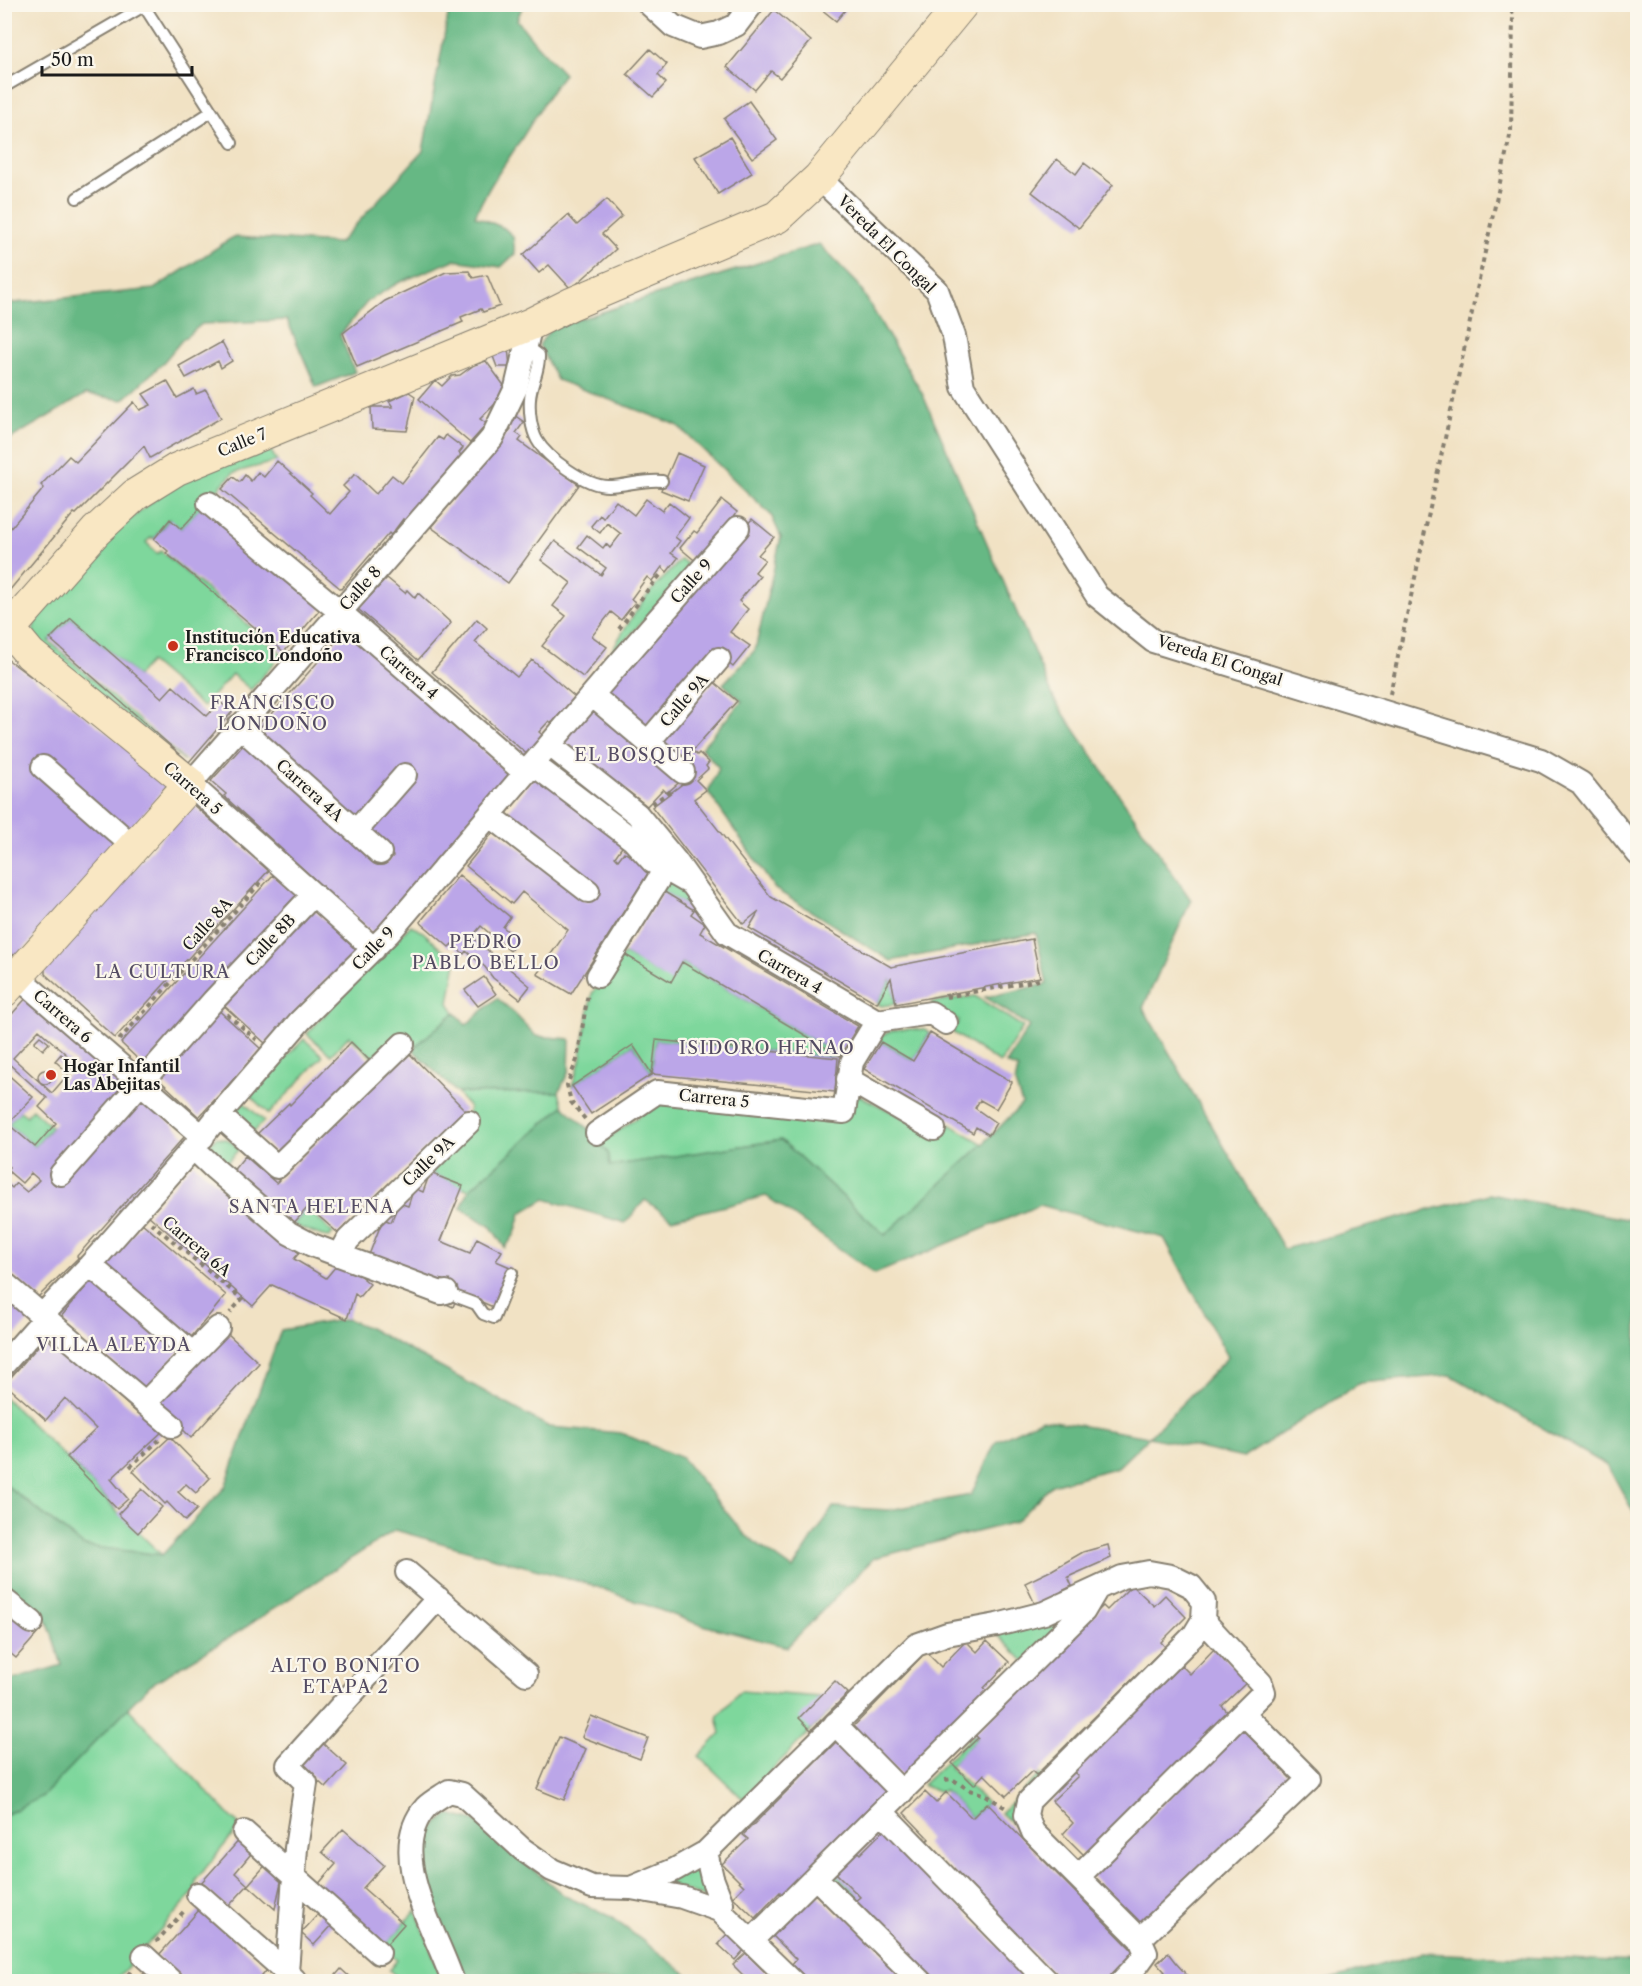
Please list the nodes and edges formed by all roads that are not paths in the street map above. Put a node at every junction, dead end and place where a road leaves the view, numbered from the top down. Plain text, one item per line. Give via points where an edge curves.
1 (649, 4) edge
2 (752, 4) edge
3 (962, 4) edge
4 (4, 87) edge
5 (211, 112) junction
6 (232, 143) dead end
7 (819, 178) junction
8 (77, 198) dead end
9 (532, 330) junction
10 (662, 481) dead end
11 (208, 502) dead end
12 (738, 528) dead end
13 (339, 611) junction
14 (7, 633) edge
15 (719, 659) dead end
16 (592, 695) junction
17 (239, 726) junction
18 (649, 741) junction
19 (550, 745) junction
20 (44, 768) dead end
21 (529, 768) junction
22 (683, 772) road end
23 (405, 775) dead end
24 (190, 784) junction
25 (491, 816) junction
26 (356, 831) junction
27 (134, 847) junction
28 (380, 853) dead end
29 (1638, 854) edge
30 (665, 869) junction
31 (690, 883) junction
32 (588, 891) dead end
33 (313, 895) junction
34 (374, 950) junction
35 (598, 976) road end
36 (9, 977) edge
37 (939, 1018) road end
38 (877, 1021) junction
39 (402, 1044) dead end
40 (848, 1079) junction
41 (140, 1083) junction
42 (219, 1115) junction
43 (469, 1122) dead end
44 (934, 1129) dead end
45 (597, 1133) road end
46 (198, 1143) junction
47 (61, 1174) dead end
48 (340, 1255) junction
49 (90, 1265) junction
50 (512, 1273) dead end
51 (4, 1283) edge
52 (452, 1294) joint
53 (44, 1319) junction
54 (218, 1328) dead end
55 (192, 1353) junction
56 (4, 1364) edge
57 (145, 1403) junction
58 (172, 1426) road end
59 (407, 1572) dead end
60 (1098, 1589) junction
61 (438, 1598) junction
62 (4, 1600) edge
63 (1203, 1620) junction
64 (32, 1622) dead end
65 (526, 1674) dead end
66 (1244, 1714) junction
67 (835, 1724) junction
68 (907, 1787) junction
69 (882, 1812) junction
70 (244, 1832) dead end
71 (706, 1852) junction
72 (294, 1877) junction
73 (1078, 1877) junction
74 (816, 1878) junction
75 (631, 1888) junction
76 (198, 1894) road end
77 (719, 1910) junction
78 (1140, 1939) junction
79 (752, 1940) junction
80 (379, 1953) dead end
81 (144, 1956) road end
82 (289, 1978) edge
83 (172, 1982) edge
84 (453, 1982) edge
85 (793, 1982) edge
86 (921, 1982) edge
87 (1048, 1982) edge
88 (1120, 1982) edge

1 - 2 street via 673,26 700,37 736,25
3 - 7 main road, Calle 7
4 - 5 lane via 144,6
5 - 6 lane
5 - 8 lane
7 - 9 main road, Calle 7 via 777,217 571,304
7 - 29 street, Vereda El Congal via 937,290 954,336 963,387 1097,596 1153,640 1541,760 1581,783
9 - 10 lane via 540,367 530,399 533,432 538,442 594,484
9 - 13 street, Calle 8 via 516,388 492,438
9 - 14 main road, Calle 7 via 177,469 135,495 96,531
11 - 13 street, Carrera 4
12 - 16 street, Calle 9
13 - 17 street, Calle 8
13 - 21 street, Carrera 4
14 - 24 main road, Carrera 5
15 - 18 street, Calle 9A
16 - 18 street
16 - 19 street, Calle 9
17 - 24 street, Calle 8
17 - 26 street, Carrera 4A
18 - 22 street
19 - 21 street, Calle 9
19 - 31 street, Carrera 4 via 637,814
20 - 27 street
21 - 25 street, Calle 9
21 - 30 street, Carrera 4 via 633,840
23 - 26 street
24 - 27 main road, Calle 8
24 - 33 street, Carrera 5
25 - 32 street
25 - 34 street, Calle 9
26 - 28 street, Carrera 4A
27 - 36 main road, Calle 8
30 - 31 street, Carrera 4
30 - 35 street
31 - 38 street, Carrera 4 via 727,933
33 - 34 street, Carrera 5
33 - 41 street, Calle 8B
34 - 42 street, Calle 9 via 300,1021
36 - 41 street, Carrera 6
37 - 38 street
38 - 40 street via 852,1062
39 - 42 street via 277,1167
40 - 44 street
40 - 45 street, Carrera 5 via 844,1112 657,1092
41 - 46 street, Carrera 6
41 - 47 street, Calle 8B
42 - 46 street, Calle 9
43 - 48 street, Calle 9A via 348,1240
46 - 48 street, Carrera 6 via 215,1169 289,1233
46 - 49 street, Calle 9
48 - 52 street, Carrera 6
49 - 53 street, Calle 9 via 49,1308
49 - 55 street
50 - 52 lane via 494,1318 483,1314 476,1304
51 - 53 street
53 - 56 street, Calle 9
53 - 57 street
54 - 55 street
55 - 57 street
57 - 58 street
59 - 61 street
60 - 63 street via 1122,1576 1149,1572 1171,1576 1191,1586 1204,1602
60 - 67 street via 1044,1613 947,1634 916,1645
60 - 68 street via 1084,1611
61 - 65 street
61 - 72 street via 288,1765 306,1783
62 - 64 street
63 - 66 street via 1261,1683 1264,1692
63 - 73 street via 1194,1635 1029,1801 1026,1815 1033,1832
66 - 73 street
66 - 78 street via 1309,1779
67 - 68 street
67 - 71 street
68 - 69 street
69 - 74 street
69 - 87 street
70 - 72 street
71 - 75 street
71 - 77 street via 722,1904
72 - 80 street
72 - 82 street
73 - 78 street
74 - 79 street
74 - 86 street
75 - 77 street via 682,1897
75 - 84 street via 592,1887 552,1870 522,1849 462,1794 449,1791 426,1807 415,1825 409,1848 428,1922
76 - 82 street
77 - 79 street
78 - 88 street via 1146,1953
79 - 85 street
81 - 83 street

